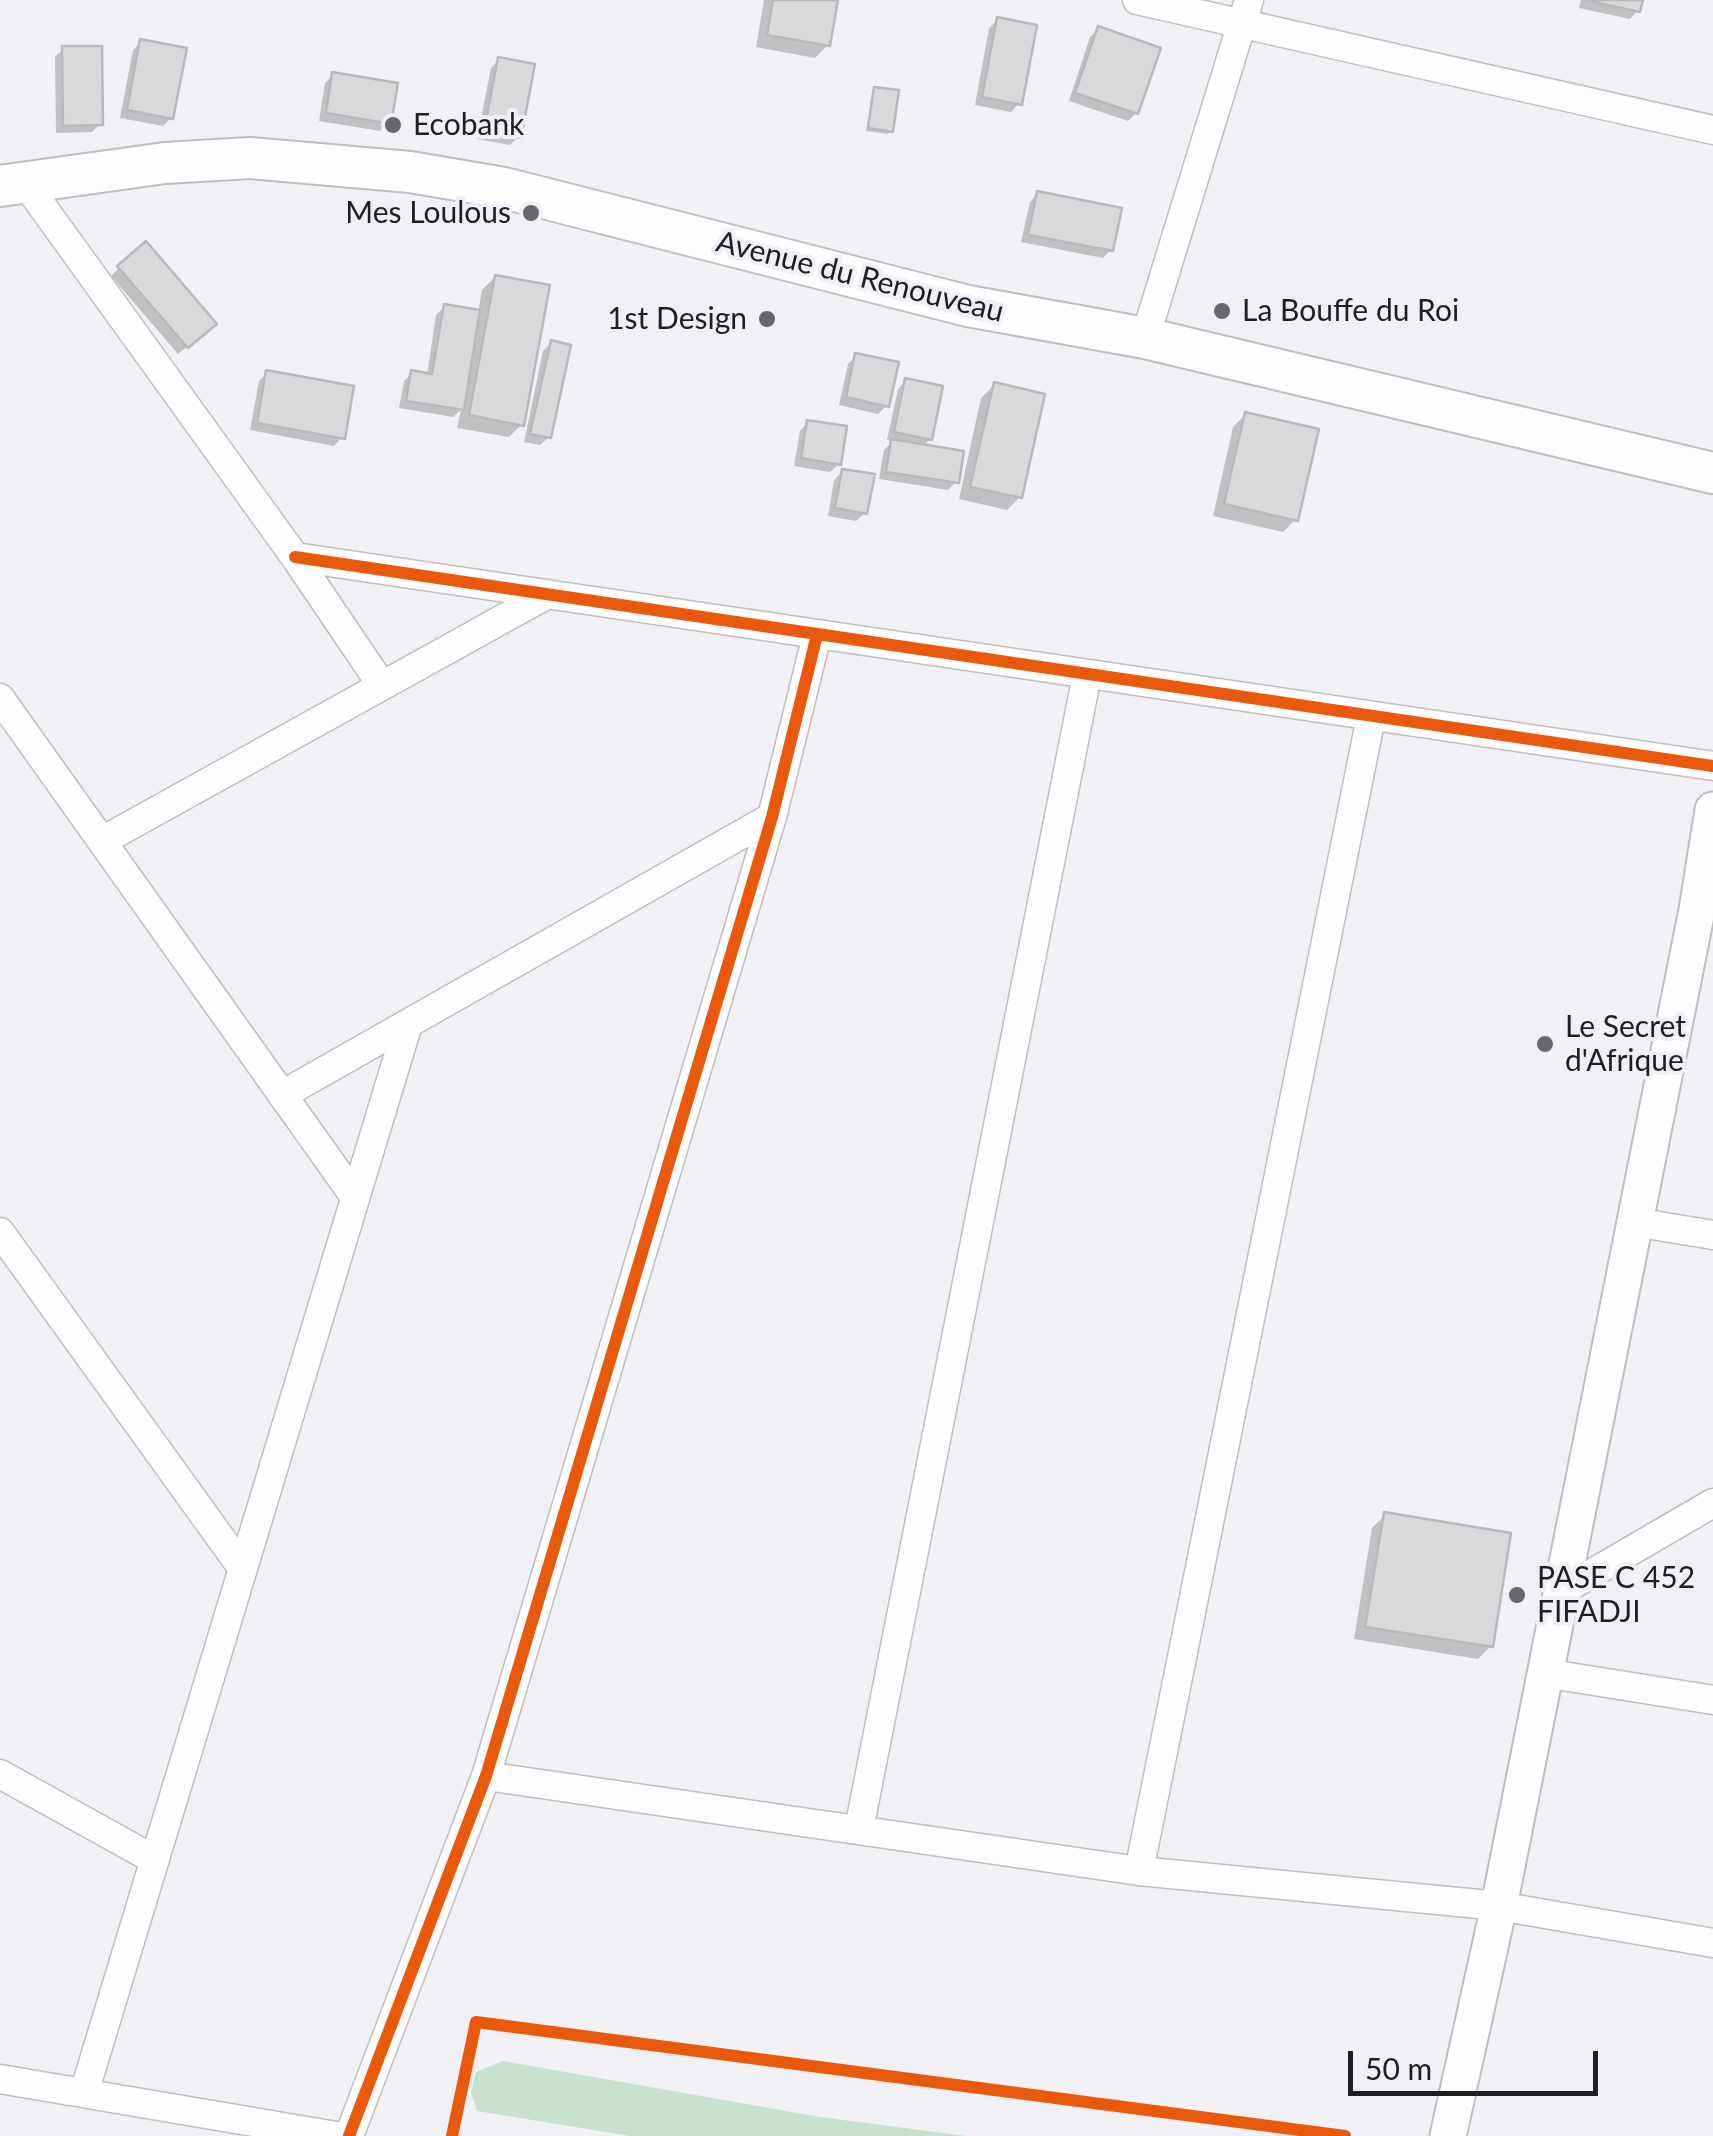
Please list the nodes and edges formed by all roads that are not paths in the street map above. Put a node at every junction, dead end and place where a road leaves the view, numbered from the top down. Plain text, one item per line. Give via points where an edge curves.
1 (1137, 0) edge
2 (1246, 12) edge
3 (1713, 130) edge
4 (12, 184) edge
5 (1144, 338) junction
6 (1713, 473) edge
7 (295, 557) junction
8 (546, 594) junction
9 (817, 635) junction
10 (1088, 675) junction
11 (381, 684) junction
12 (0, 698) edge
13 (1370, 717) junction
14 (1713, 766) edge
15 (1713, 810) edge
16 (772, 817) junction
17 (102, 840) junction
18 (1705, 911) edge
19 (408, 1024) junction
20 (282, 1095) junction
21 (355, 1197) junction
22 (1634, 1222) junction
23 (0, 1232) edge
24 (1713, 1235) edge
25 (1713, 1503) edge
26 (243, 1569) junction
27 (1560, 1592) junction
28 (1544, 1673) junction
29 (1713, 1700) edge
30 (0, 1774) edge
31 (486, 1776) junction
32 (859, 1829) junction
33 (156, 1860) junction
34 (1139, 1871) junction
35 (1498, 1906) junction
36 (1713, 1942) edge
37 (0, 2079) edge
38 (84, 2094) junction
39 (336, 2136) edge
40 (349, 2136) edge
41 (1448, 2136) edge

1 - 2 street
2 - 3 street
2 - 5 street
4 - 5 main road, Avenue du Renouveau via 250,158 410,172 504,188 968,306
4 - 7 street
5 - 6 main road, Avenue du Renouveau
7 - 8 street
7 - 11 street
8 - 9 street
8 - 11 street
9 - 10 street
9 - 16 street
10 - 13 street
10 - 32 street
11 - 17 street
12 - 17 street
13 - 14 street
13 - 34 street
15 - 18 street
16 - 19 street
16 - 31 street
17 - 20 street
18 - 22 street
19 - 20 street
19 - 21 street
20 - 21 street
21 - 26 street
22 - 24 street
22 - 27 street
23 - 26 street
25 - 27 street
26 - 33 street
27 - 28 street
28 - 29 street
28 - 35 street
30 - 33 street
31 - 32 street
31 - 40 street
32 - 34 street
33 - 38 street
34 - 35 street
35 - 36 street
35 - 41 street
37 - 38 street
38 - 39 street

